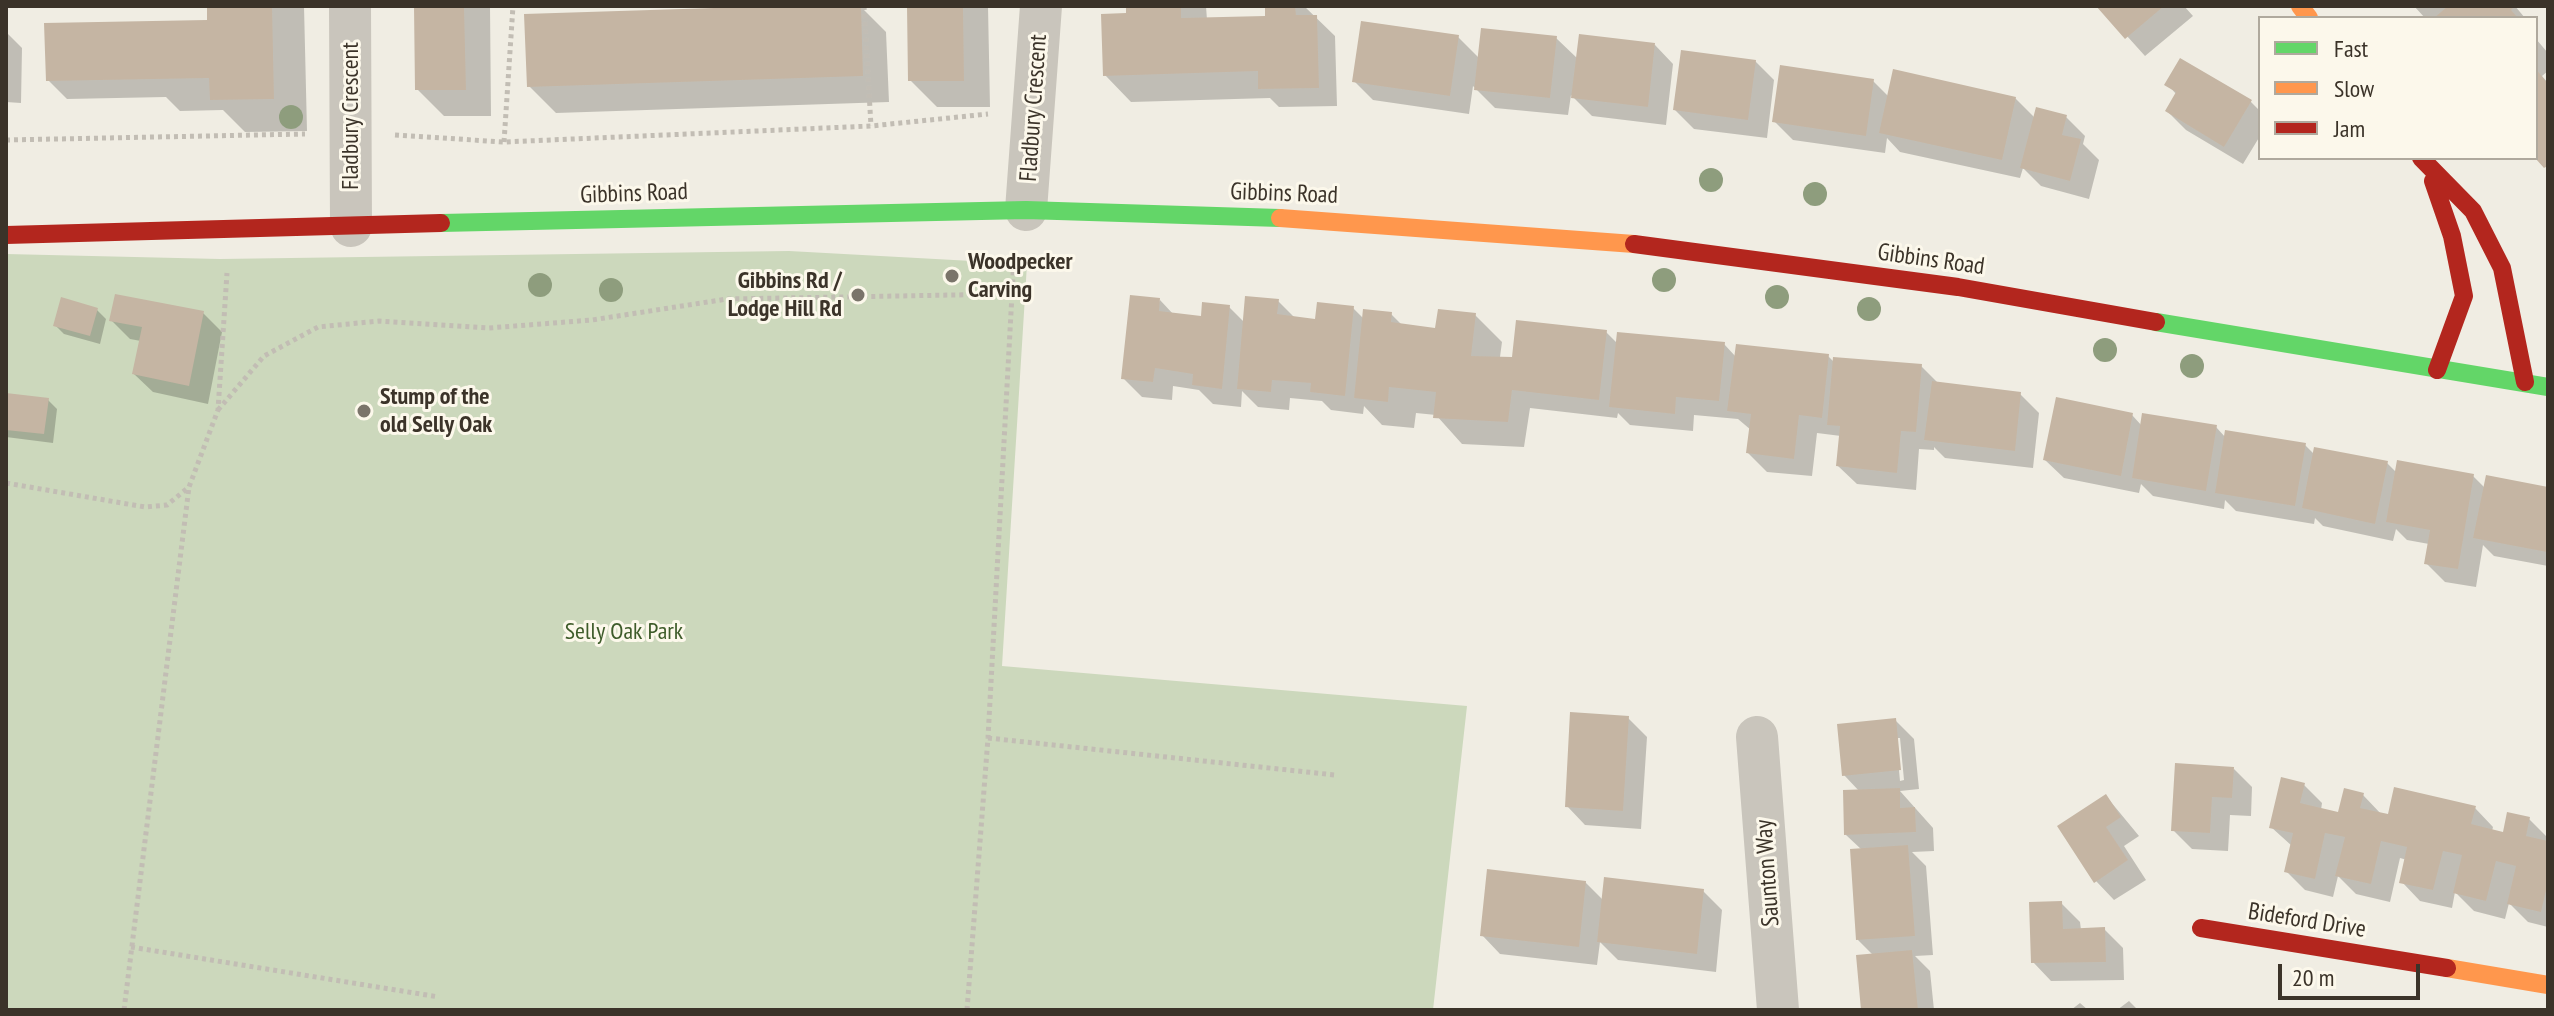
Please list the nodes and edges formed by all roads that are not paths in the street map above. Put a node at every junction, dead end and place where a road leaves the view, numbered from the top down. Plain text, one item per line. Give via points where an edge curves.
1 (350, 6) edge
2 (1041, 6) edge
3 (2424, 162) edge
4 (1026, 210) junction
5 (351, 226) junction
6 (6, 235) edge
7 (2437, 370) junction
8 (2525, 382) junction
9 (2548, 387) edge
10 (1757, 737) dead end
11 (2201, 928) dead end
12 (2548, 985) edge
13 (1778, 1010) edge

1 - 5 street, Fladbury Crescent
2 - 4 street, Fladbury Crescent
3 - 7 street via 2452,236 2464,296
3 - 8 street via 2473,211 2502,268
4 - 5 street, Gibbins Road
4 - 7 street, Gibbins Road via 1315,219 1641,245 1958,287
5 - 6 street, Gibbins Road
7 - 8 street, Gibbins Road
8 - 9 street, Gibbins Road
10 - 13 street, Saunton Way
11 - 12 street, Bideford Drive

